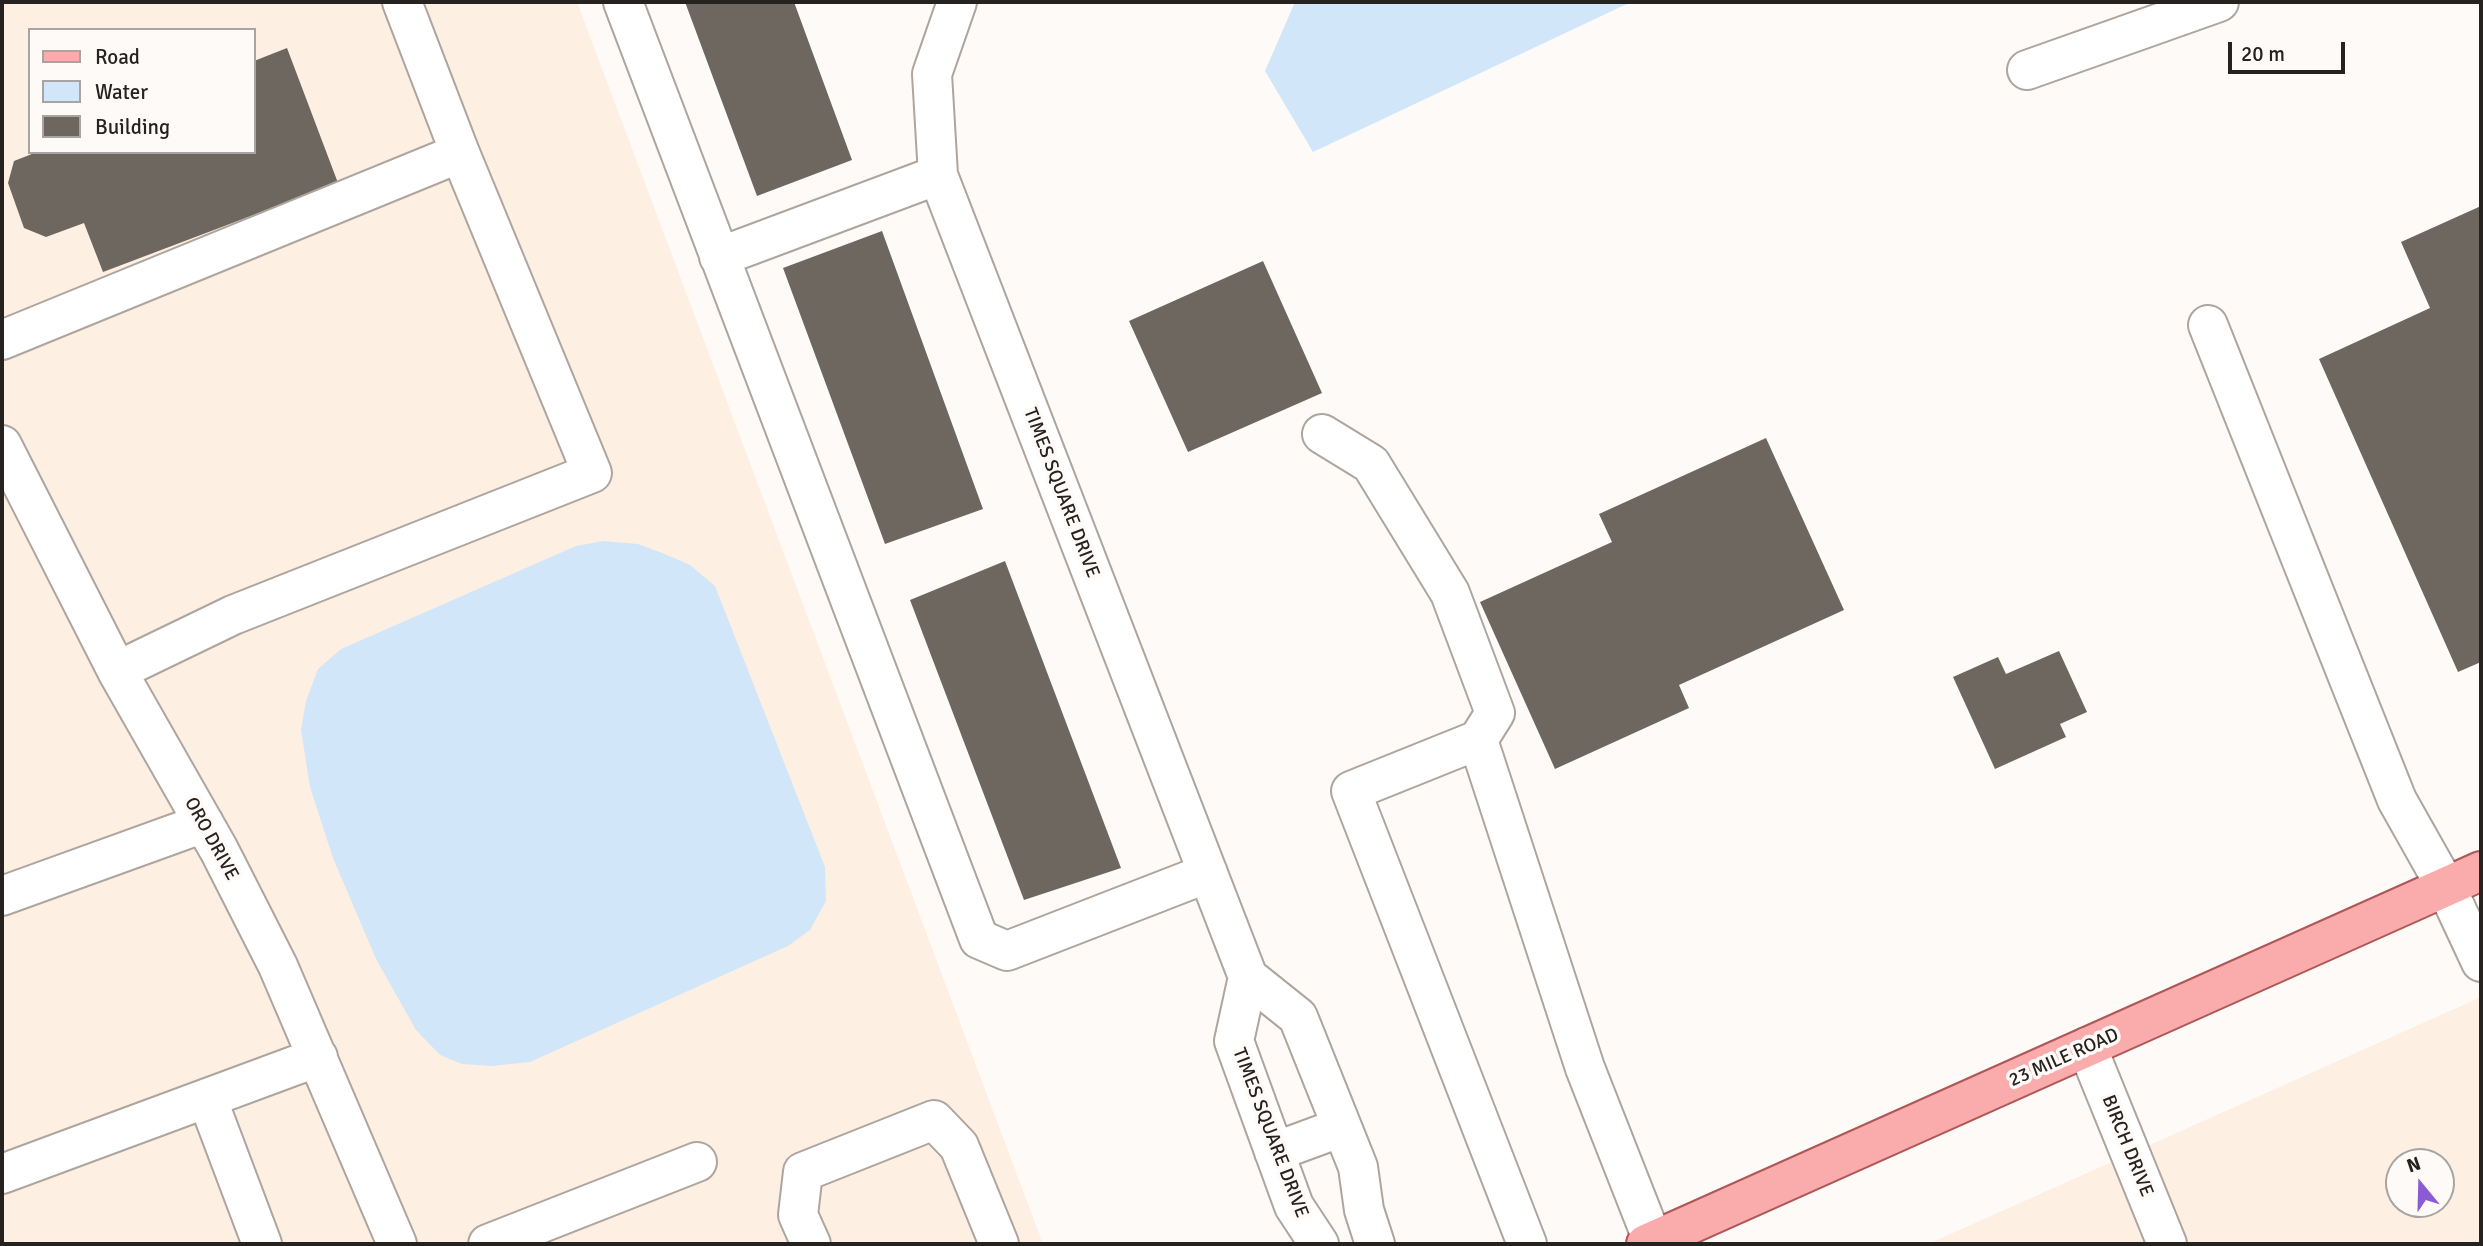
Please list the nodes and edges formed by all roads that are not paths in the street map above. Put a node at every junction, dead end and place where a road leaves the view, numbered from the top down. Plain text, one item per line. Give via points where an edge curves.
1 (402, 2) edge
2 (623, 2) edge
3 (957, 2) edge
4 (2219, 2) edge
5 (2027, 70) dead end
6 (460, 153) junction
7 (938, 175) junction
8 (719, 257) junction
9 (2208, 325) dead end
10 (2, 340) edge
11 (1322, 433) dead end
12 (2, 445) edge
13 (117, 671) junction
14 (1478, 740) junction
15 (204, 823) junction
16 (2481, 871) edge
17 (1208, 873) junction
18 (2446, 887) junction
19 (2, 896) edge
20 (2481, 962) edge
21 (1248, 977) junction
22 (2087, 1047) junction
23 (317, 1057) junction
24 (207, 1098) junction
25 (1342, 1127) junction
26 (1274, 1152) junction
27 (697, 1162) dead end
28 (2, 1174) edge
29 (541, 1235) edge
30 (1650, 1243) edge
31 (262, 1244) edge
32 (397, 1244) edge
33 (488, 1244) edge
34 (811, 1244) edge
35 (999, 1244) edge
36 (1319, 1244) edge
37 (1375, 1244) edge
38 (1527, 1244) edge
39 (2167, 1244) edge

1 - 6 street
2 - 8 street
3 - 7 street, TIMES SQUARE DRIVE via 932,74
4 - 5 street
6 - 10 street
6 - 13 street via 593,473 233,615
7 - 8 street
7 - 17 street, TIMES SQUARE DRIVE
8 - 17 street via 979,939 1007,951
9 - 18 street via 2396,800
11 - 14 street via 1371,464 1451,593 1495,713
12 - 13 street, ORO DRIVE
13 - 15 street, ORO DRIVE
14 - 30 street via 1585,1068
14 - 38 street via 1351,791
15 - 19 street
15 - 23 street, ORO DRIVE via 278,966
16 - 18 main road, 23 MILE ROAD
17 - 21 street, TIMES SQUARE DRIVE
18 - 20 street
18 - 22 main road, 23 MILE ROAD
21 - 25 street via 1298,1017
21 - 26 street, TIMES SQUARE DRIVE via 1234,1041
22 - 30 main road, 23 MILE ROAD
22 - 39 street, BIRCH DRIVE
23 - 24 street
23 - 32 street, ORO DRIVE
24 - 28 street
24 - 31 street
25 - 26 street
25 - 37 street via 1358,1167
26 - 36 street, TIMES SQUARE DRIVE via 1294,1206
27 - 29 street
29 - 33 street
34 - 35 street via 798,1215 803,1172 934,1120 959,1146

